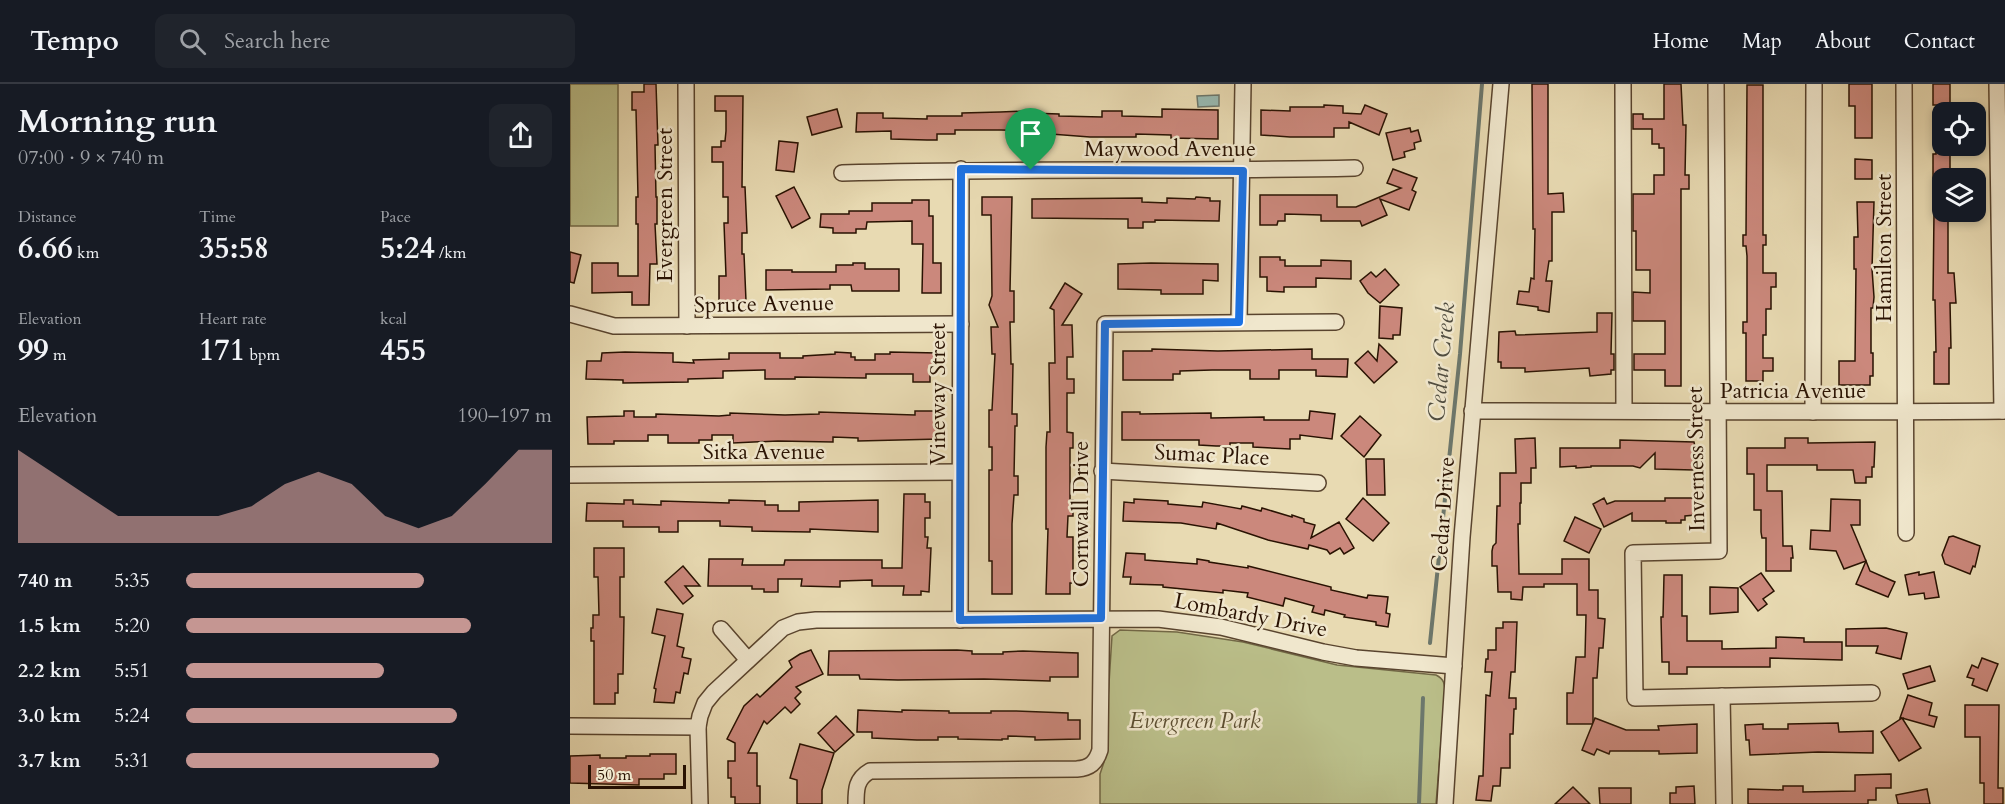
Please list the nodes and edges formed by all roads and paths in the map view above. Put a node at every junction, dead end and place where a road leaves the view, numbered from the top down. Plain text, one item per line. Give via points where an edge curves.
1 (686, 84) edge
2 (1243, 84) edge
3 (1501, 84) edge
4 (1623, 84) edge
5 (1716, 84) edge
6 (1814, 84) edge
7 (1904, 84) edge
8 (1997, 84) edge
9 (1355, 168) dead end
10 (961, 169) junction
11 (1243, 171) junction
12 (842, 172) dead end
13 (571, 318) edge
14 (1239, 322) junction
15 (1336, 322) dead end
16 (961, 324) junction
17 (687, 326) junction
18 (1624, 410) junction
19 (1472, 411) junction
20 (2004, 411) edge
21 (1813, 412) junction
22 (1906, 412) junction
23 (1717, 413) junction
24 (1102, 471) junction
25 (959, 472) junction
26 (570, 475) edge
27 (1318, 483) dead end
28 (1906, 533) dead end
29 (1101, 618) junction
30 (960, 620) junction
31 (721, 629) dead end
32 (748, 660) junction
33 (1454, 666) junction
34 (1872, 693) dead end
35 (1722, 696) junction
36 (570, 726) edge
37 (698, 727) junction
38 (700, 804) edge
39 (856, 804) edge
40 (1445, 804) edge
41 (1724, 804) edge

1 - 17 street, Evergreen Street
2 - 11 street
3 - 19 street, Cedar Drive
4 - 18 street
5 - 23 street, Inverness Street
6 - 21 street
7 - 22 street, Hamilton Street
8 - 20 street
9 - 11 street, Maywood Avenue
10 - 11 street, Maywood Avenue
10 - 12 street, Maywood Avenue
10 - 16 street, Vineway Street
11 - 14 street
13 - 17 street, Spruce Avenue via 614,326
14 - 15 street
14 - 24 street, Cornwall Drive via 1105,324
16 - 17 street, Spruce Avenue
16 - 25 street, Vineway Street
18 - 19 street, Patricia Avenue
18 - 23 street, Patricia Avenue
19 - 33 street, Cedar Drive
20 - 22 street, Patricia Avenue
21 - 22 street, Patricia Avenue
21 - 23 street, Patricia Avenue
22 - 28 street, Hamilton Street
23 - 35 street, Inverness Street via 1719,551 1633,553 1635,698
24 - 27 street, Sumac Place
24 - 29 street, Cornwall Drive
25 - 26 street, Sitka Avenue
25 - 30 street, Vineway Street
29 - 30 street, Lombardy Drive
29 - 33 street, Lombardy Drive via 1194,623 1348,656
29 - 39 street, Cornwall Drive via 1100,750 1090,766 870,771 859,781
30 - 32 street, Lombardy Drive via 798,622 783,628
31 - 32 street
32 - 37 street, Lombardy Drive via 708,699
33 - 40 street, Cedar Drive
34 - 35 street
35 - 41 street
36 - 37 street
37 - 38 street, Lombardy Drive

